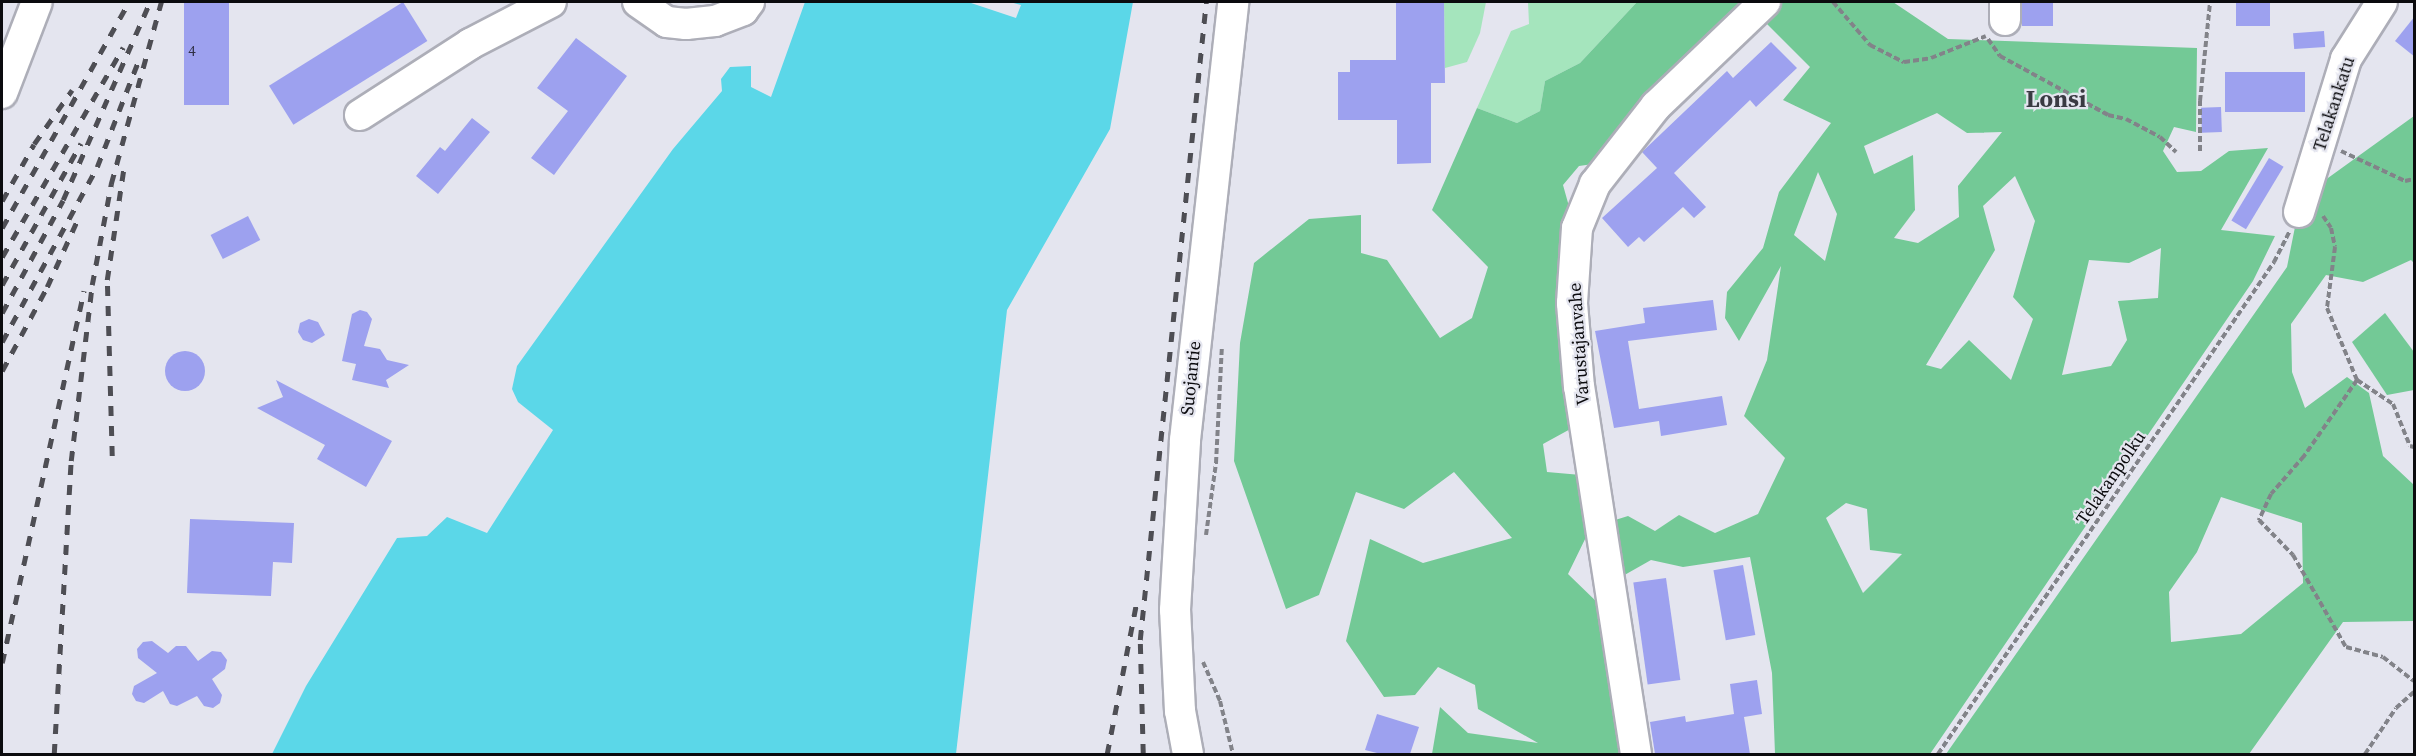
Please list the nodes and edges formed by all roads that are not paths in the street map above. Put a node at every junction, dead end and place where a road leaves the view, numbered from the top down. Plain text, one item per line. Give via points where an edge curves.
1 (37, 2) edge
2 (551, 2) edge
3 (638, 2) edge
4 (749, 2) edge
5 (1233, 2) edge
6 (1765, 2) edge
7 (2382, 2) edge
8 (2, 93) edge
9 (360, 115) dead end
10 (2303, 199) road end
11 (1188, 754) edge
12 (1636, 754) edge

1 - 8 street
2 - 9 street via 470,44
3 - 4 street via 667,22 686,24 715,21 743,10
5 - 11 street, Suojantie via 1185,440 1175,610 1180,711
6 - 12 street, Varustajanvahe via 1656,106 1595,184 1577,228 1572,303 1579,387
7 - 10 street, Telakankatu via 2346,59

